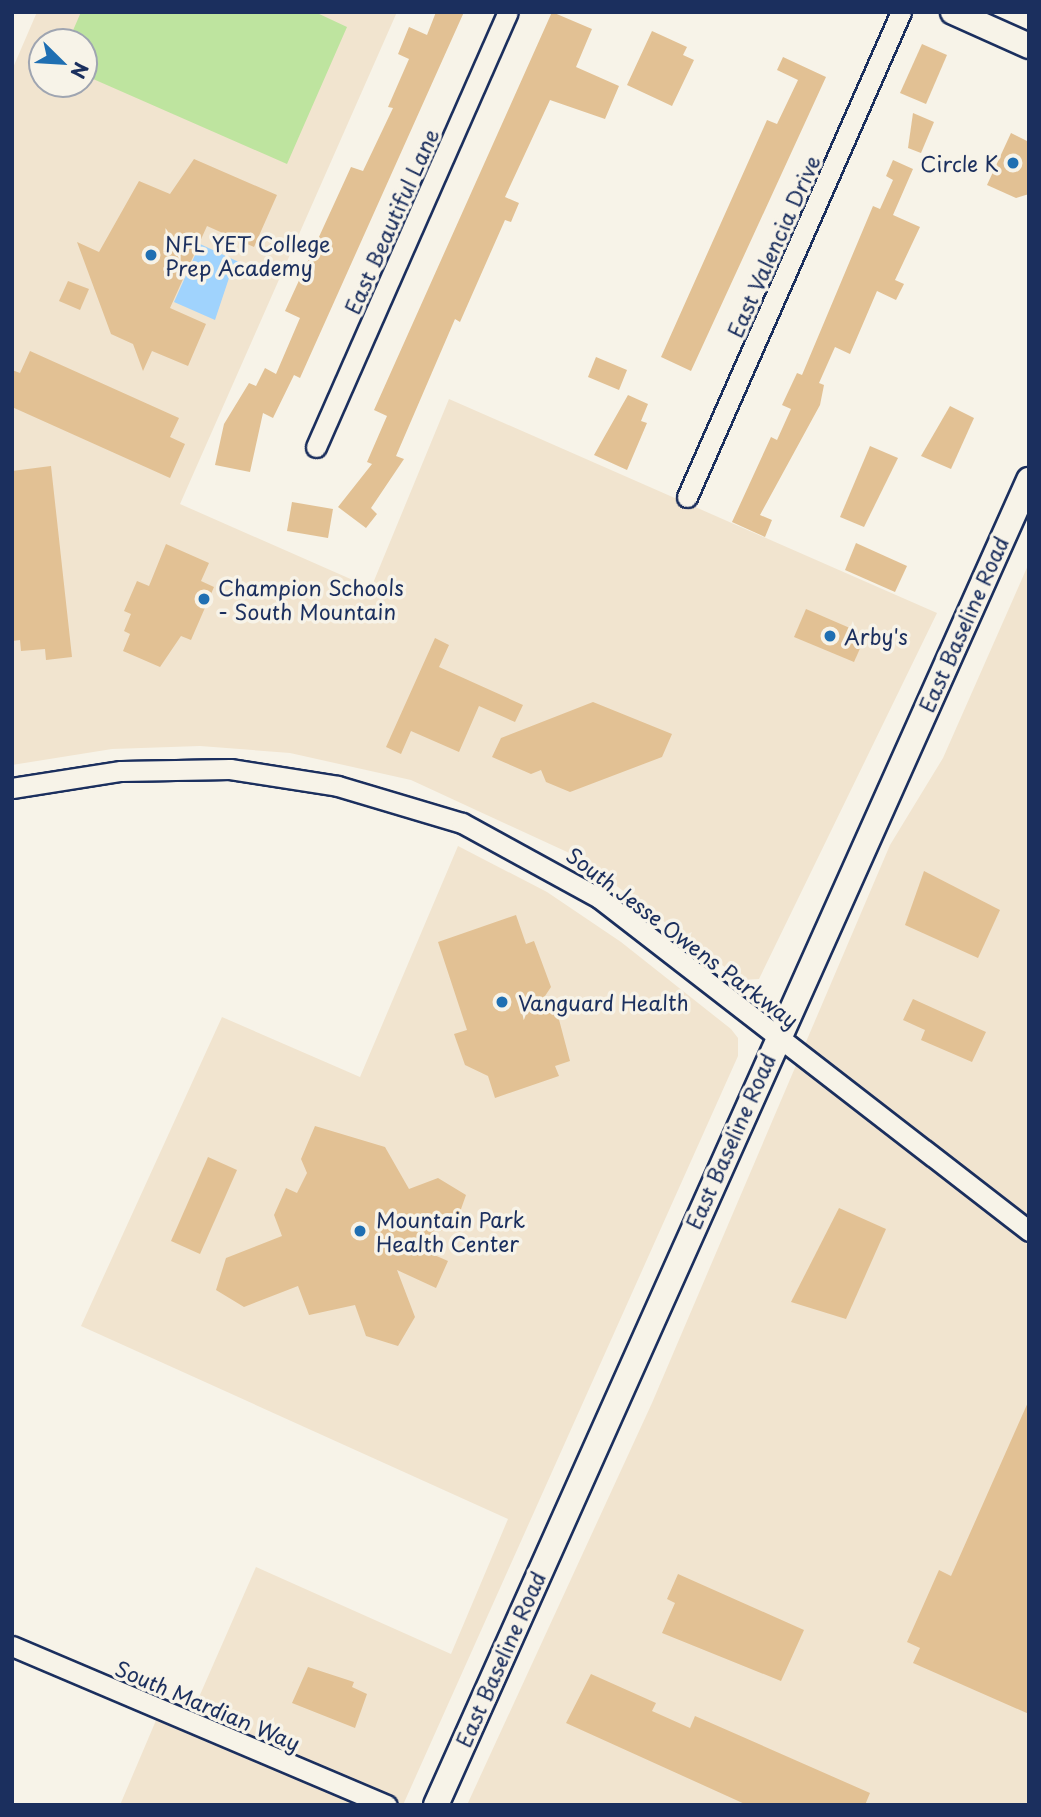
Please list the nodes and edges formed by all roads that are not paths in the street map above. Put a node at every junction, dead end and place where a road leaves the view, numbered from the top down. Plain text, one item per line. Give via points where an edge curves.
1 (508, 12) edge
2 (901, 12) edge
3 (953, 12) edge
4 (1029, 46) edge
5 (316, 447) dead end
6 (1029, 480) edge
7 (687, 497) dead end
8 (12, 789) edge
9 (776, 1035) junction
10 (1029, 1231) edge
11 (12, 1646) edge
12 (387, 1805) edge
13 (436, 1805) edge

1 - 5 street, East Beautiful Lane
2 - 7 street, East Valencia Drive
3 - 4 main road
6 - 9 main road, East Baseline Road
8 - 9 street, South Jesse Owens Parkway via 93,774 208,768 312,780 410,804 556,870
9 - 10 street, South Jesse Owens Parkway
9 - 13 main road, East Baseline Road
11 - 12 street, South Mardian Way

